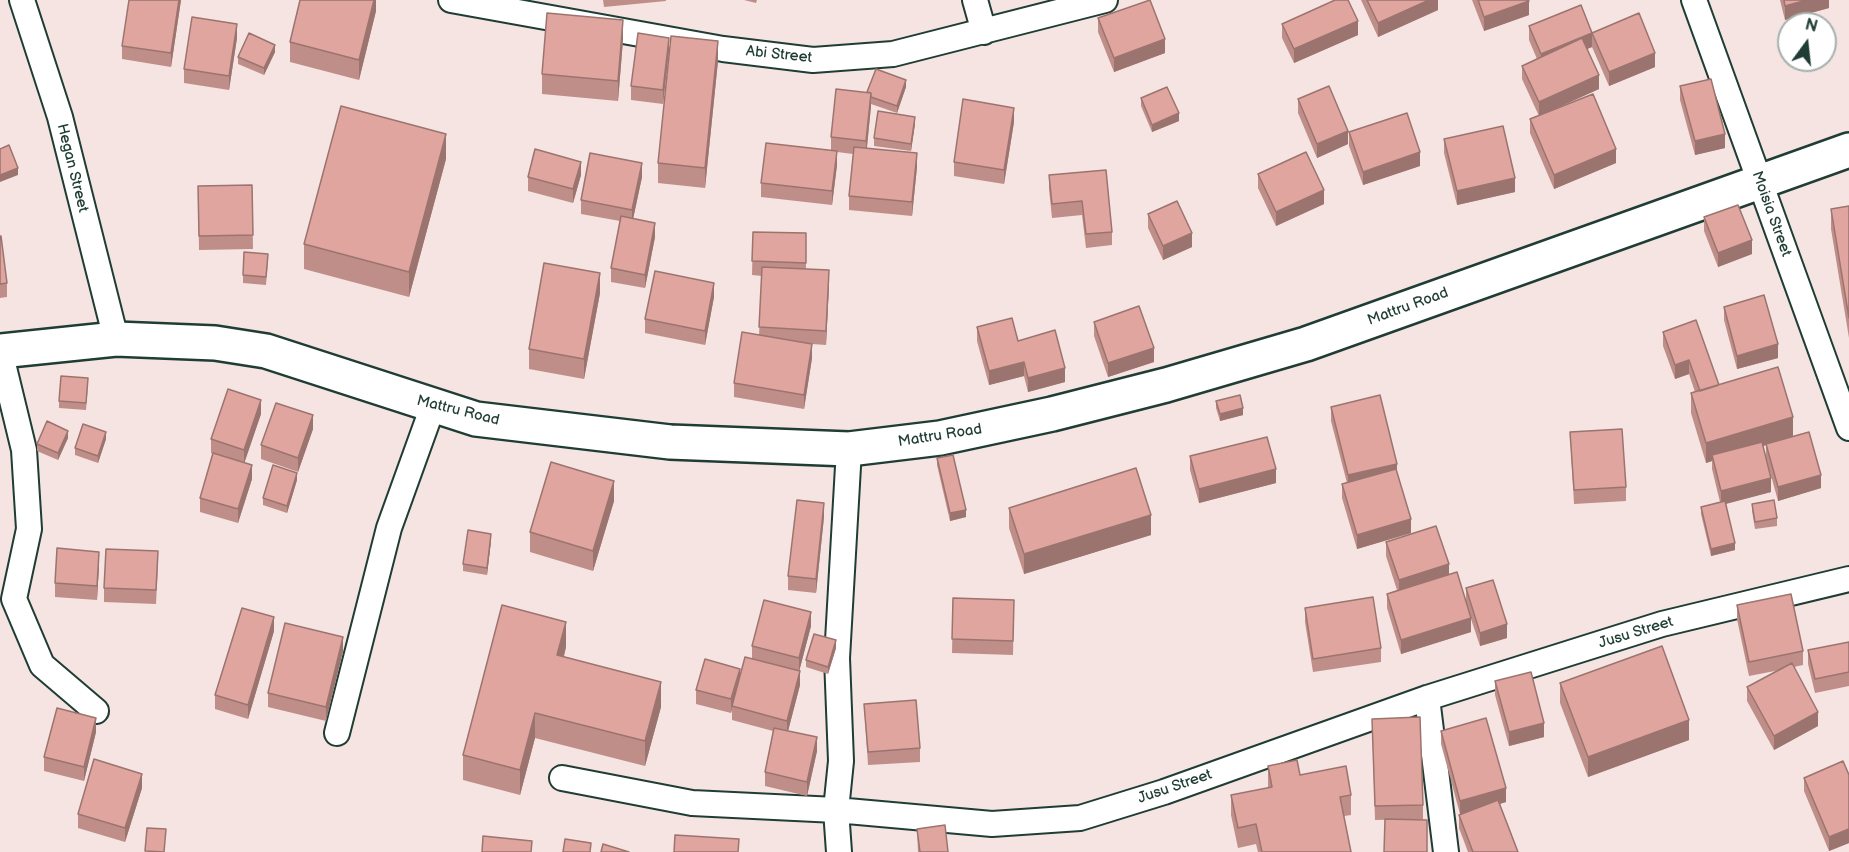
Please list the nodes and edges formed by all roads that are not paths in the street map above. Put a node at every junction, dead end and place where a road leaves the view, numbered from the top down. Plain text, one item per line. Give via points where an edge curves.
1 (22, 0) edge
2 (451, 0) edge
3 (975, 0) edge
4 (1106, 0) edge
5 (1694, 0) edge
6 (984, 32) junction
7 (1849, 150) edge
8 (1759, 180) junction
9 (116, 339) junction
10 (0, 351) edge
11 (433, 406) junction
12 (1849, 428) edge
13 (849, 449) junction
14 (1849, 579) edge
15 (1427, 698) junction
16 (96, 711) dead end
17 (337, 733) dead end
18 (562, 778) dead end
19 (836, 810) junction
20 (839, 852) edge
21 (1446, 852) edge

1 - 9 street, Hegan Street via 60,117
2 - 6 street, Abi Street via 723,49 813,60 893,54
3 - 6 street
4 - 6 street, Abi Street
5 - 8 street, Moisia Street
7 - 8 main road, Mattru Road
8 - 12 street, Moisia Street
8 - 13 main road, Mattru Road via 1306,344 1052,414 940,438
9 - 10 main road, Mattru Road
9 - 11 main road, Mattru Road via 215,343 266,351
10 - 16 street via 24,450 29,530 14,599 42,664
11 - 13 main road, Mattru Road via 476,419 591,434 669,442
11 - 17 street via 389,528
13 - 19 street via 837,658 841,761
14 - 15 street, Jusu Street via 1662,624
15 - 19 street, Jusu Street via 1080,818 992,824
15 - 21 street
18 - 19 street, Jusu Street via 692,803
19 - 20 street

